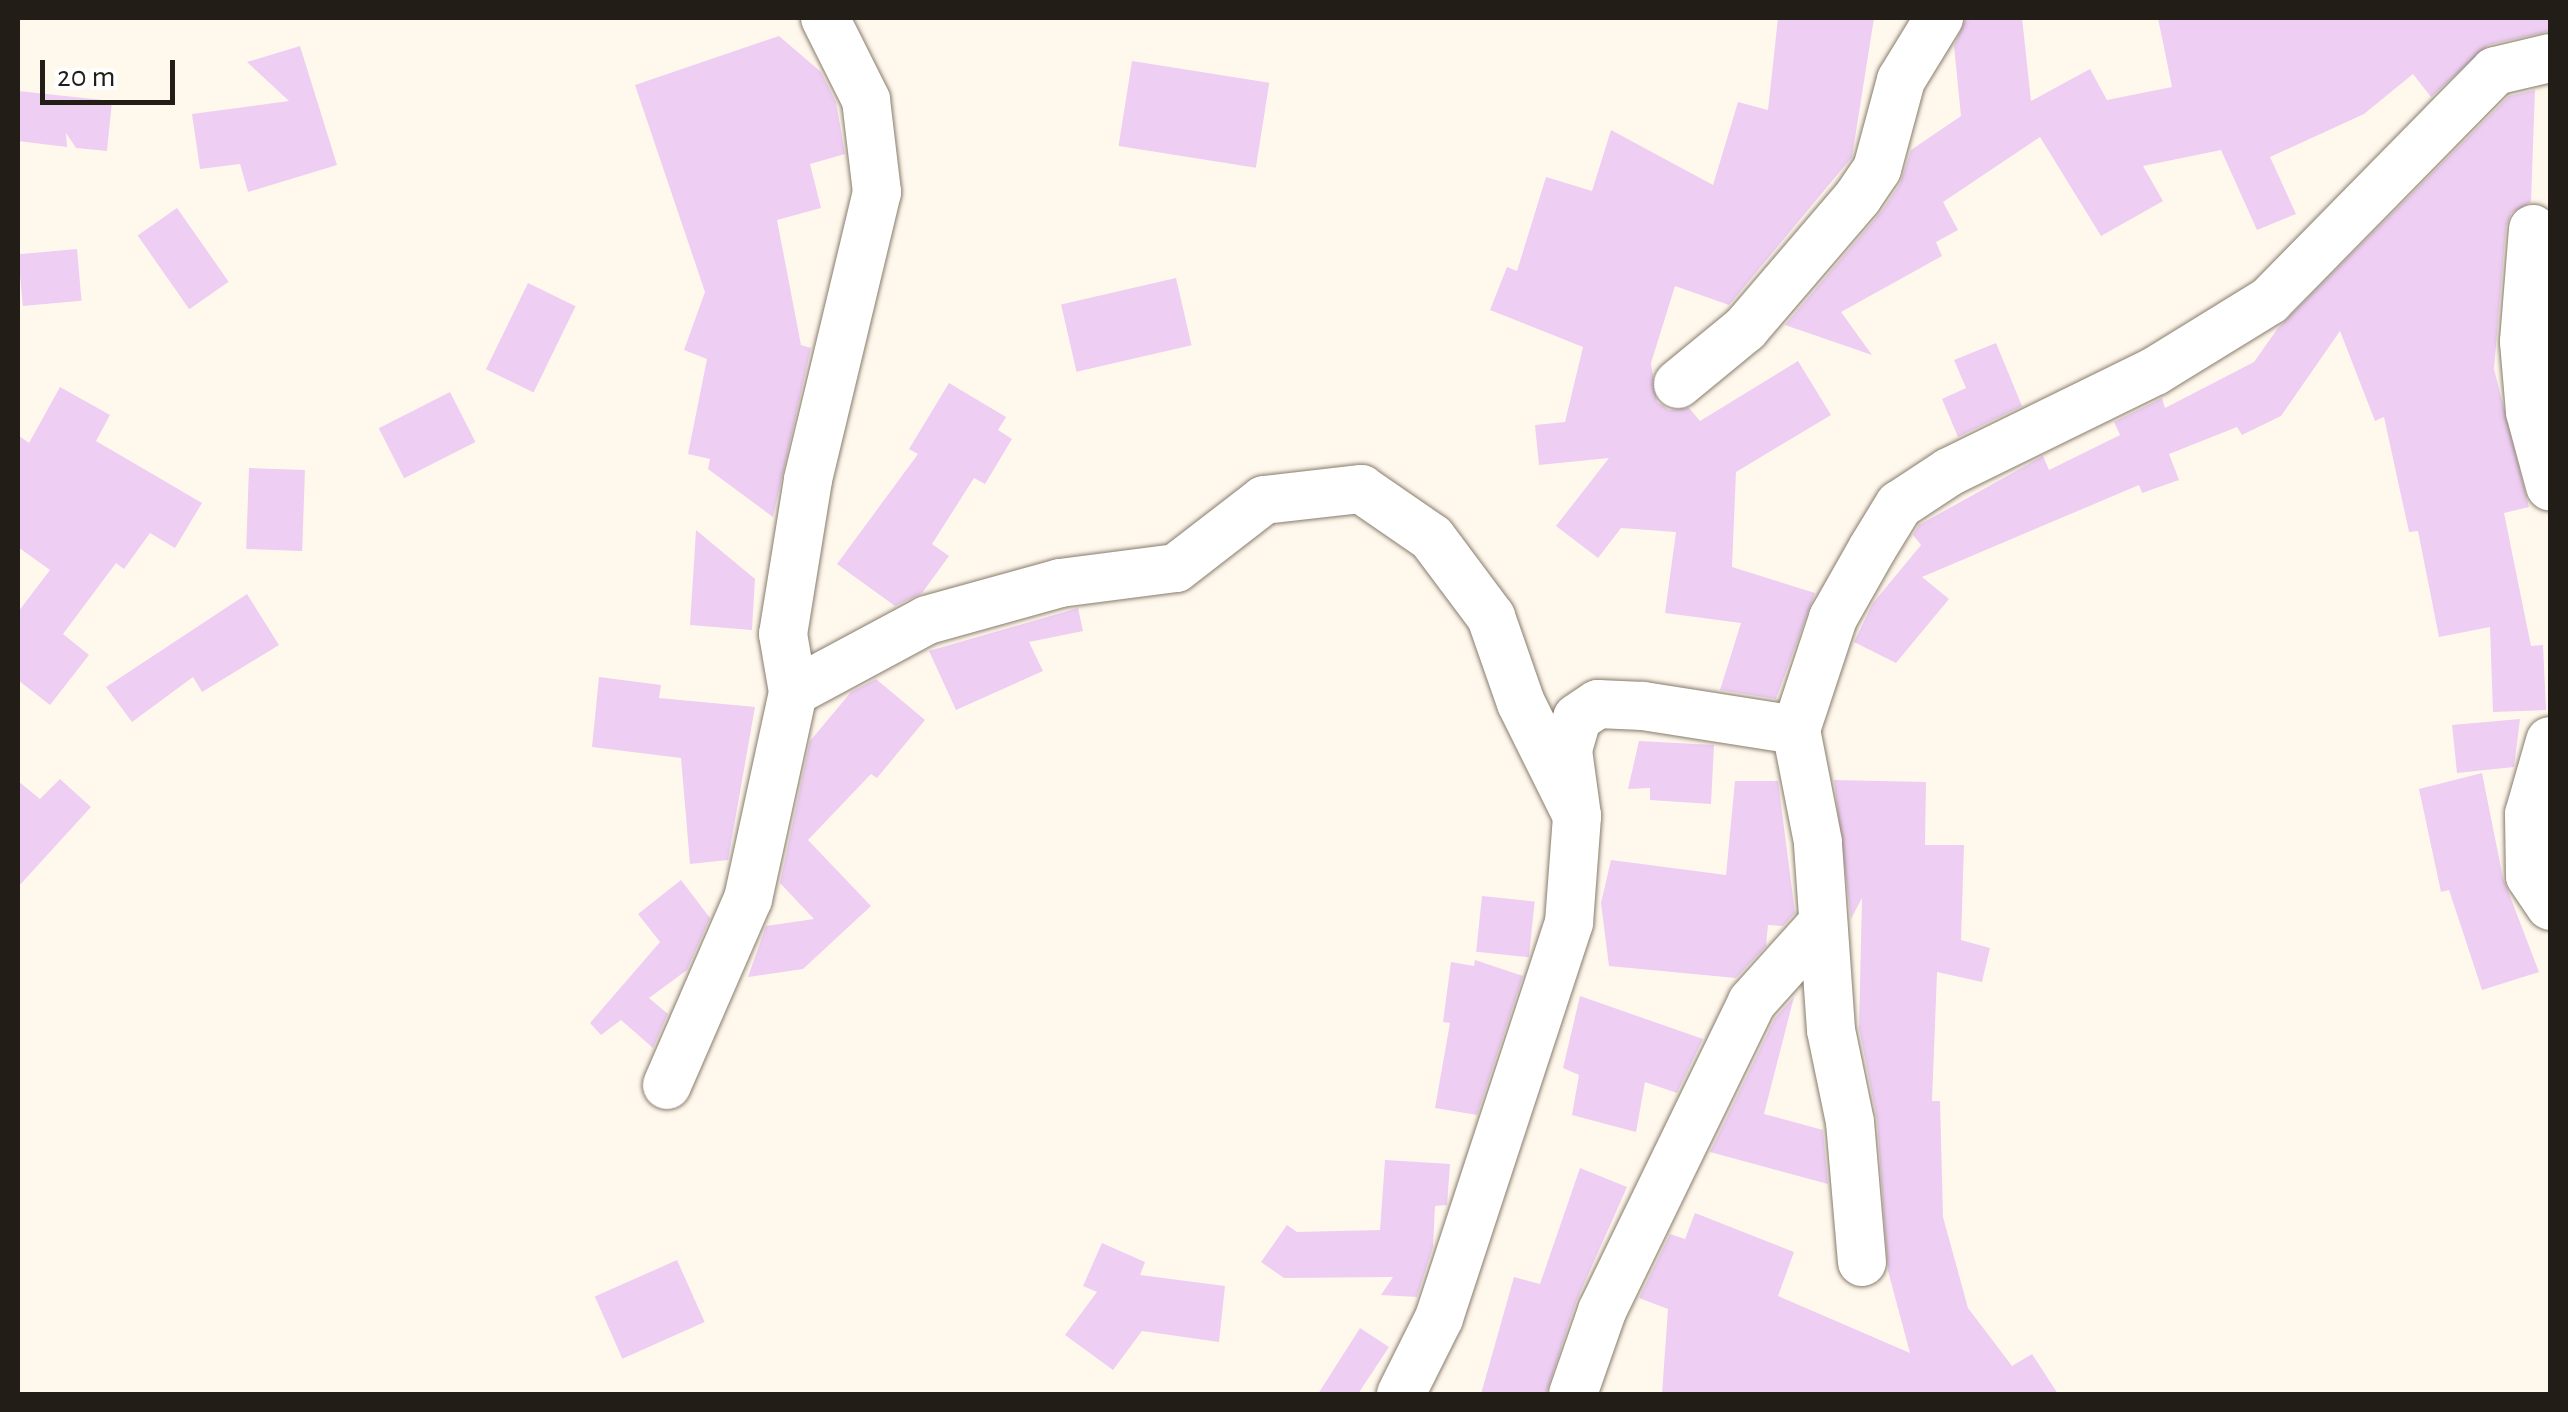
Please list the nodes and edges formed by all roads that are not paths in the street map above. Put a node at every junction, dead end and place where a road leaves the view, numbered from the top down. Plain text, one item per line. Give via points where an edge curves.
1 (825, 18) edge
2 (1939, 18) edge
3 (2550, 58) edge
4 (2533, 229) dead end
5 (1678, 384) dead end
6 (2550, 486) edge
7 (793, 692) junction
8 (1796, 730) junction
9 (2550, 741) edge
10 (1576, 816) junction
11 (2550, 906) edge
12 (1823, 923) junction
13 (667, 1085) dead end
14 (1862, 1262) dead end
15 (1402, 1394) edge
16 (1573, 1394) edge

1 - 7 street via 866,100 877,192 805,499 784,634
2 - 5 street via 1901,80 1877,169 1858,197 1745,329
3 - 8 street via 2495,71 2269,301 2156,371 1949,472 1899,505 1833,618
4 - 6 street via 2524,342 2530,412
7 - 10 street via 927,620 1060,583 1176,568 1264,500 1362,489 1432,538 1491,617 1521,703
7 - 13 street via 748,899
8 - 10 street via 1598,704 1576,718 1568,750
8 - 12 street via 1818,842
9 - 11 street via 2529,814 2530,876
10 - 15 street via 1569,923 1536,1036 1439,1318
12 - 14 street
12 - 16 street via 1752,1002 1602,1311

